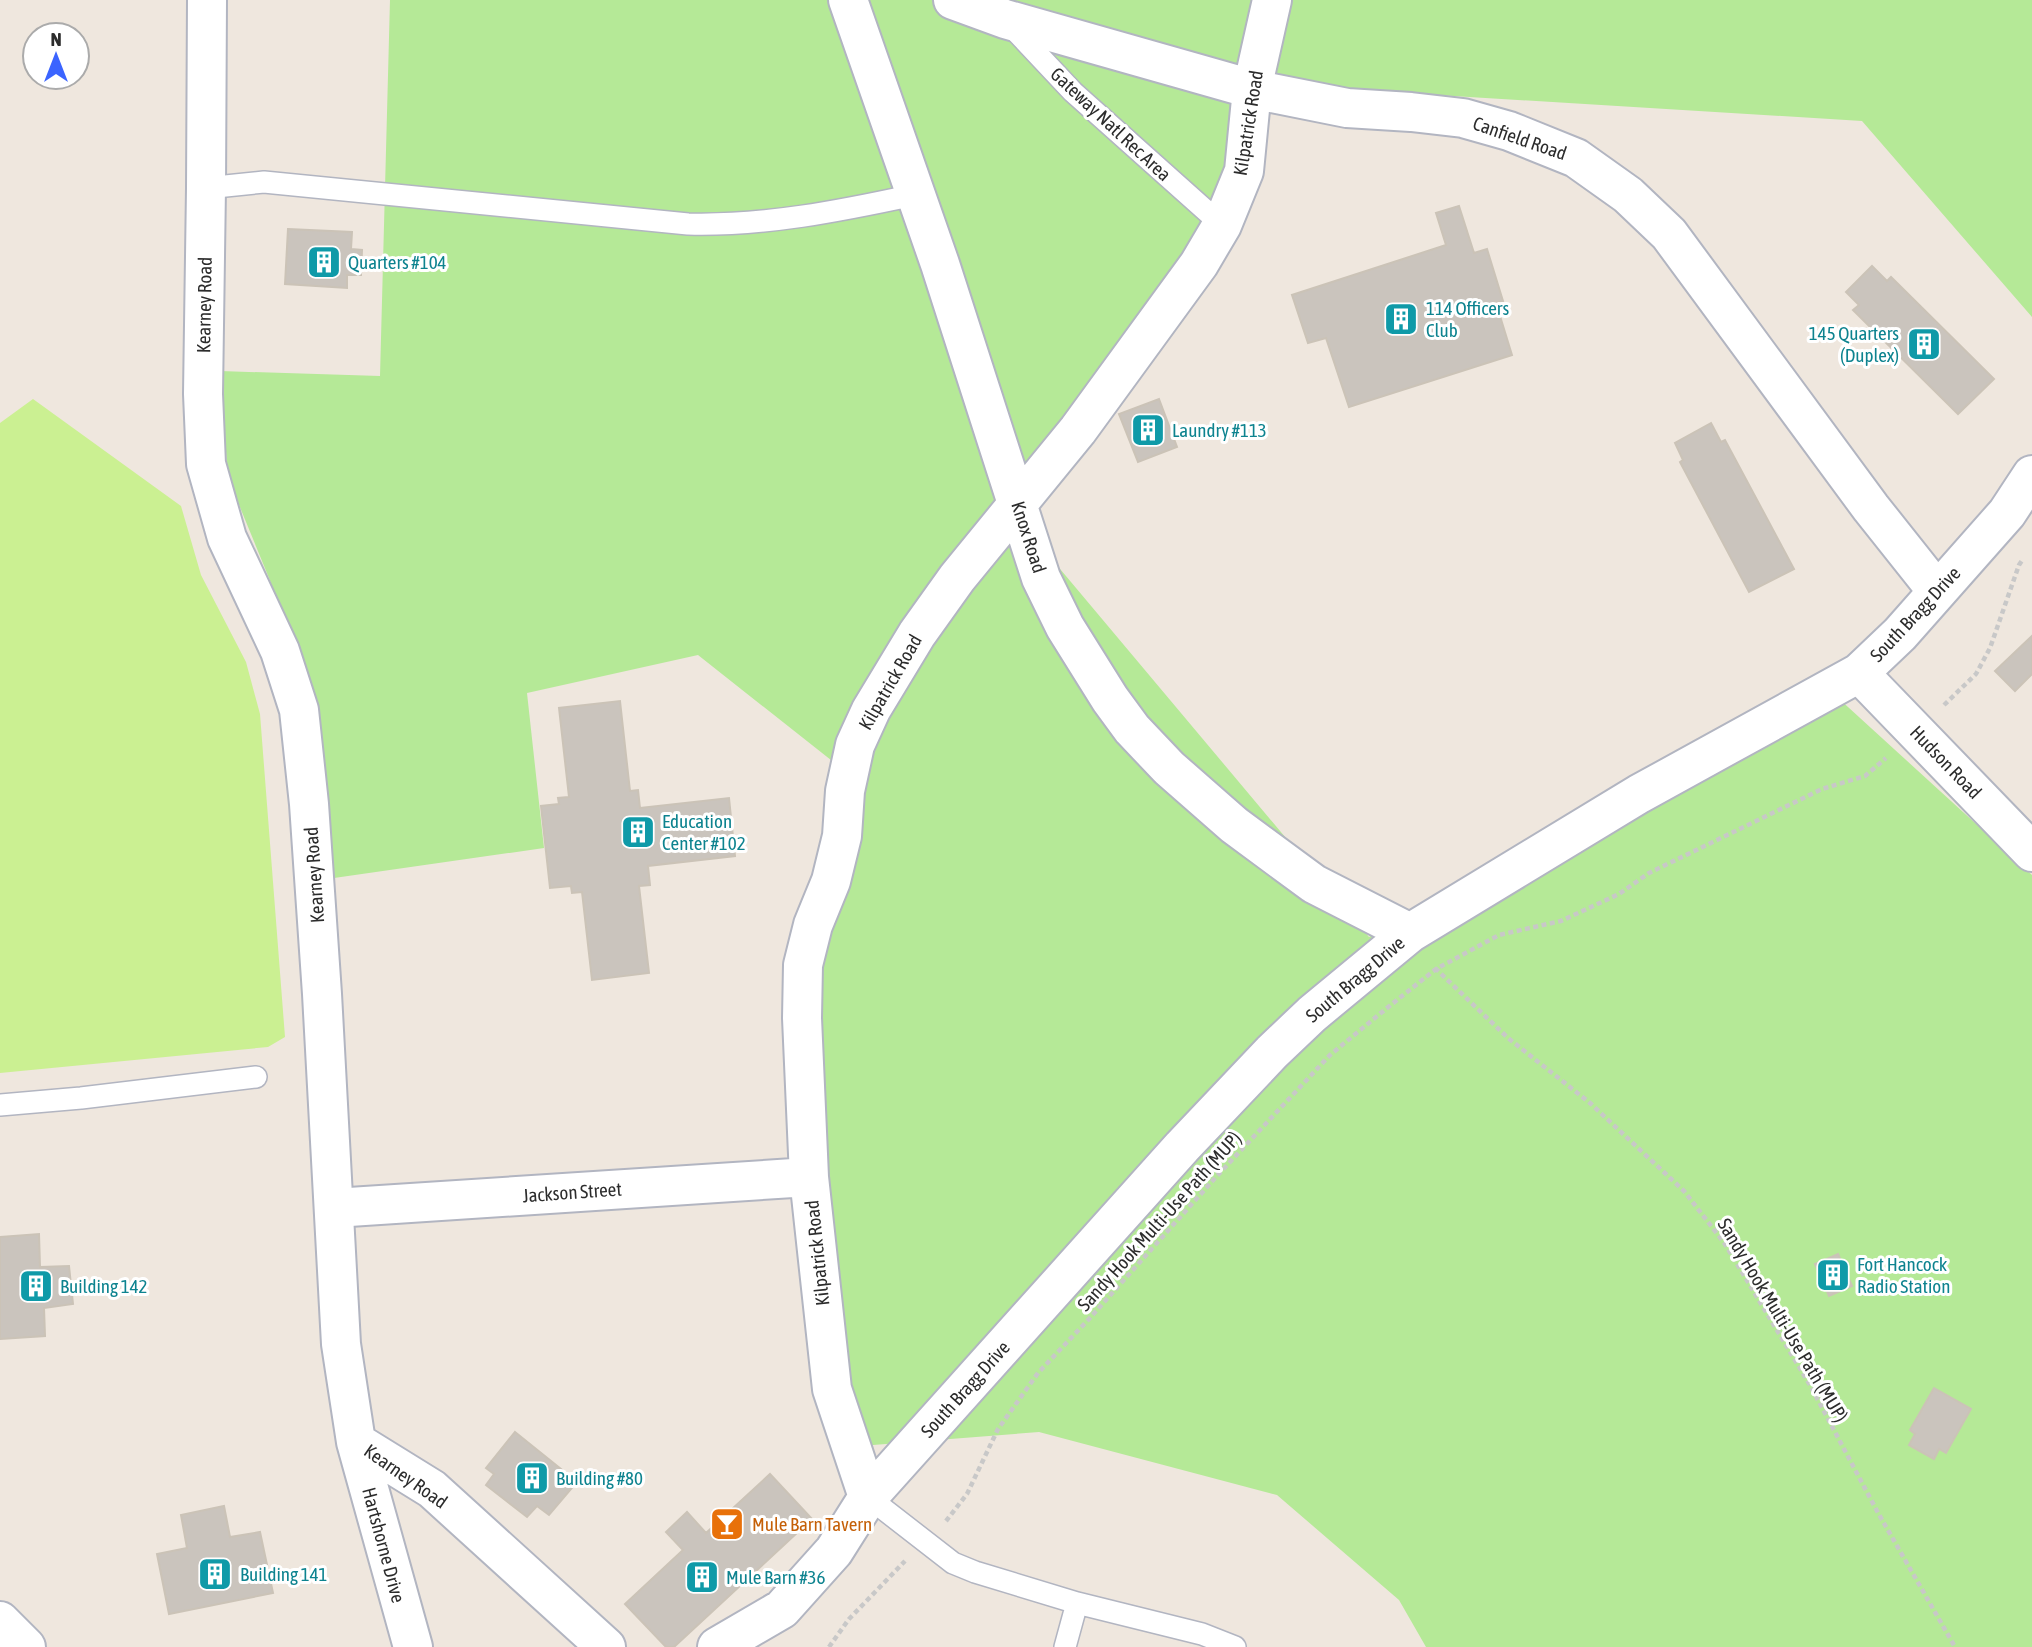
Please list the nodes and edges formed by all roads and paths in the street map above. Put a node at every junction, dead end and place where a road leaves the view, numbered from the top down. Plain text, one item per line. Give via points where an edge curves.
1 (207, 0) edge
2 (848, 0) edge
3 (953, 0) edge
4 (1272, 0) edge
5 (1005, 19) junction
6 (1252, 89) junction
7 (206, 188) junction
8 (914, 195) junction
9 (1222, 225) junction
10 (2032, 475) edge
11 (1018, 505) junction
12 (2025, 556) dead end
13 (1937, 592) junction
14 (1860, 673) junction
15 (1917, 732) junction
16 (2032, 852) edge
17 (1410, 933) junction
18 (1436, 969) junction
19 (256, 1077) dead end
20 (0, 1105) edge
21 (809, 1177) junction
22 (334, 1208) junction
23 (356, 1442) junction
24 (868, 1497) junction
25 (943, 1524) dead end
26 (906, 1559) dead end
27 (1077, 1603) junction
28 (782, 1609) junction
29 (0, 1621) edge
30 (26, 1647) edge
31 (413, 1647) edge
32 (606, 1647) edge
33 (717, 1647) edge
34 (768, 1647) edge
35 (829, 1647) edge
36 (1065, 1647) edge
37 (1235, 1647) edge
38 (1955, 1647) edge

1 - 7 street, Kearney Road
2 - 8 street, Knox Road
3 - 5 street, Canfield Road
4 - 6 street, Kilpatrick Road
5 - 6 street, Canfield Road
5 - 9 lane, Gateway Natl Rec Area via 1073,92
6 - 9 street, Kilpatrick Road via 1244,171
6 - 13 street, Canfield Road via 1347,108 1463,118 1576,158 1628,195 1669,234
7 - 8 lane via 264,183 718,225 836,212
7 - 22 street, Kearney Road via 206,464 227,538 280,651 299,710
8 - 11 street, Knox Road
9 - 11 street, Kilpatrick Road via 1199,264
10 - 13 street, South Bragg Drive via 2007,513
11 - 17 street, Knox Road via 1041,578 1065,626 1132,729 1234,825 1314,884
11 - 21 street, Kilpatrick Road via 917,634 855,745 842,836 803,965
12 - 15 path, Sandy Hook Multi-Use Path (MUP) via 1976,674
13 - 14 street, South Bragg Drive
14 - 15 street, Hudson Road
14 - 17 street, South Bragg Drive via 1639,794
15 - 16 street, Hudson Road
15 - 18 path, Sandy Hook Multi-Use Path (MUP) via 1865,776 1812,794 1561,921 1499,935
17 - 24 street, South Bragg Drive via 1263,1061
18 - 25 path, Sandy Hook Multi-Use Path (MUP) via 1330,1055 1038,1373 998,1429 962,1502
18 - 38 path, Sandy Hook Multi-Use Path (MUP) via 1684,1191 1725,1244 1810,1385
19 - 20 lane
21 - 22 street, Jackson Street
21 - 24 street, Kilpatrick Road via 832,1389
22 - 23 street, Kearney Road via 341,1344
23 - 31 street, Hartshorne Drive
23 - 32 street, Kearney Road via 432,1489
24 - 27 lane via 953,1563
24 - 28 street, South Bragg Drive via 834,1551
26 - 35 path
27 - 36 lane
27 - 37 lane via 1202,1634
28 - 33 street, South Bragg Drive
28 - 34 street, South Bragg Drive
29 - 30 street

